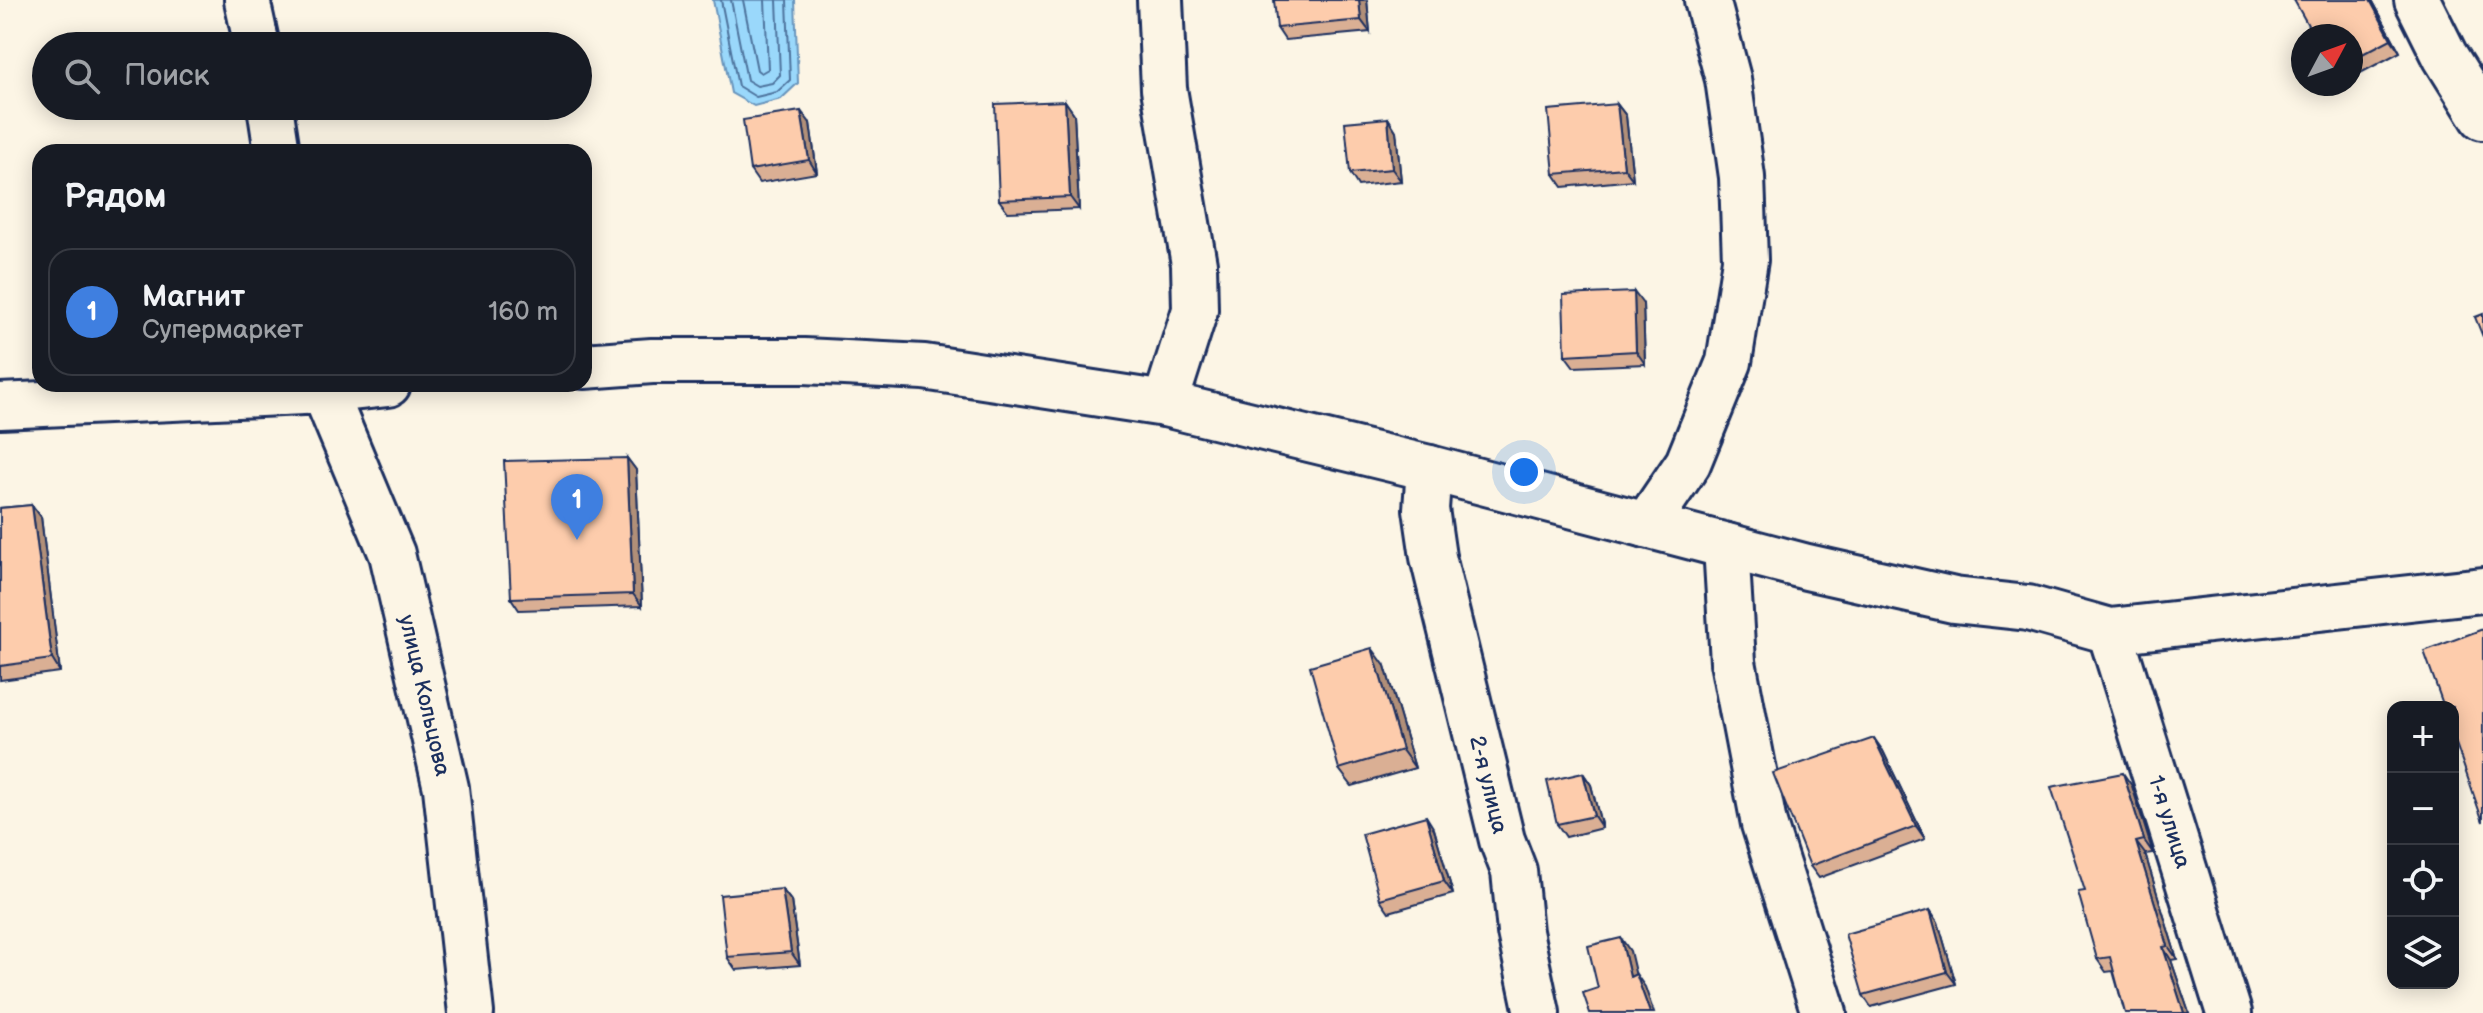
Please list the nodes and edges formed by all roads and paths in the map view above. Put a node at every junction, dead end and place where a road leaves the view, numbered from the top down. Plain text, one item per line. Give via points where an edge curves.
1 (247, 0) edge
2 (1160, 0) edge
3 (1707, 0) edge
4 (2417, 0) edge
5 (254, 32) edge
6 (2483, 117) edge
7 (272, 120) edge
8 (276, 144) edge
9 (592, 365) edge
10 (251, 392) edge
11 (325, 392) edge
12 (1165, 404) junction
13 (0, 406) edge
14 (1429, 468) junction
15 (1646, 525) junction
16 (1726, 546) junction
17 (2483, 590) edge
18 (2110, 631) junction
19 (471, 1013) edge
20 (1537, 1013) edge
21 (1824, 1013) edge
22 (2229, 1013) edge

1 - 5 street
2 - 12 street via 1164,89 1194,264 1195,310
3 - 15 street via 1728,79 1742,177 1745,260 1729,362 1688,463
4 - 6 street
7 - 8 street
9 - 12 street via 804,361 924,367
10 - 13 street
11 - 19 street, улица Кольцова via 392,554 446,788
12 - 14 street
14 - 15 street
14 - 20 street, 2-я улица via 1426,509 1433,557 1514,871
15 - 16 street
16 - 18 street via 1954,600 2028,608
16 - 21 street via 1733,662 1764,824
17 - 18 street
18 - 22 street, 1-я улица

